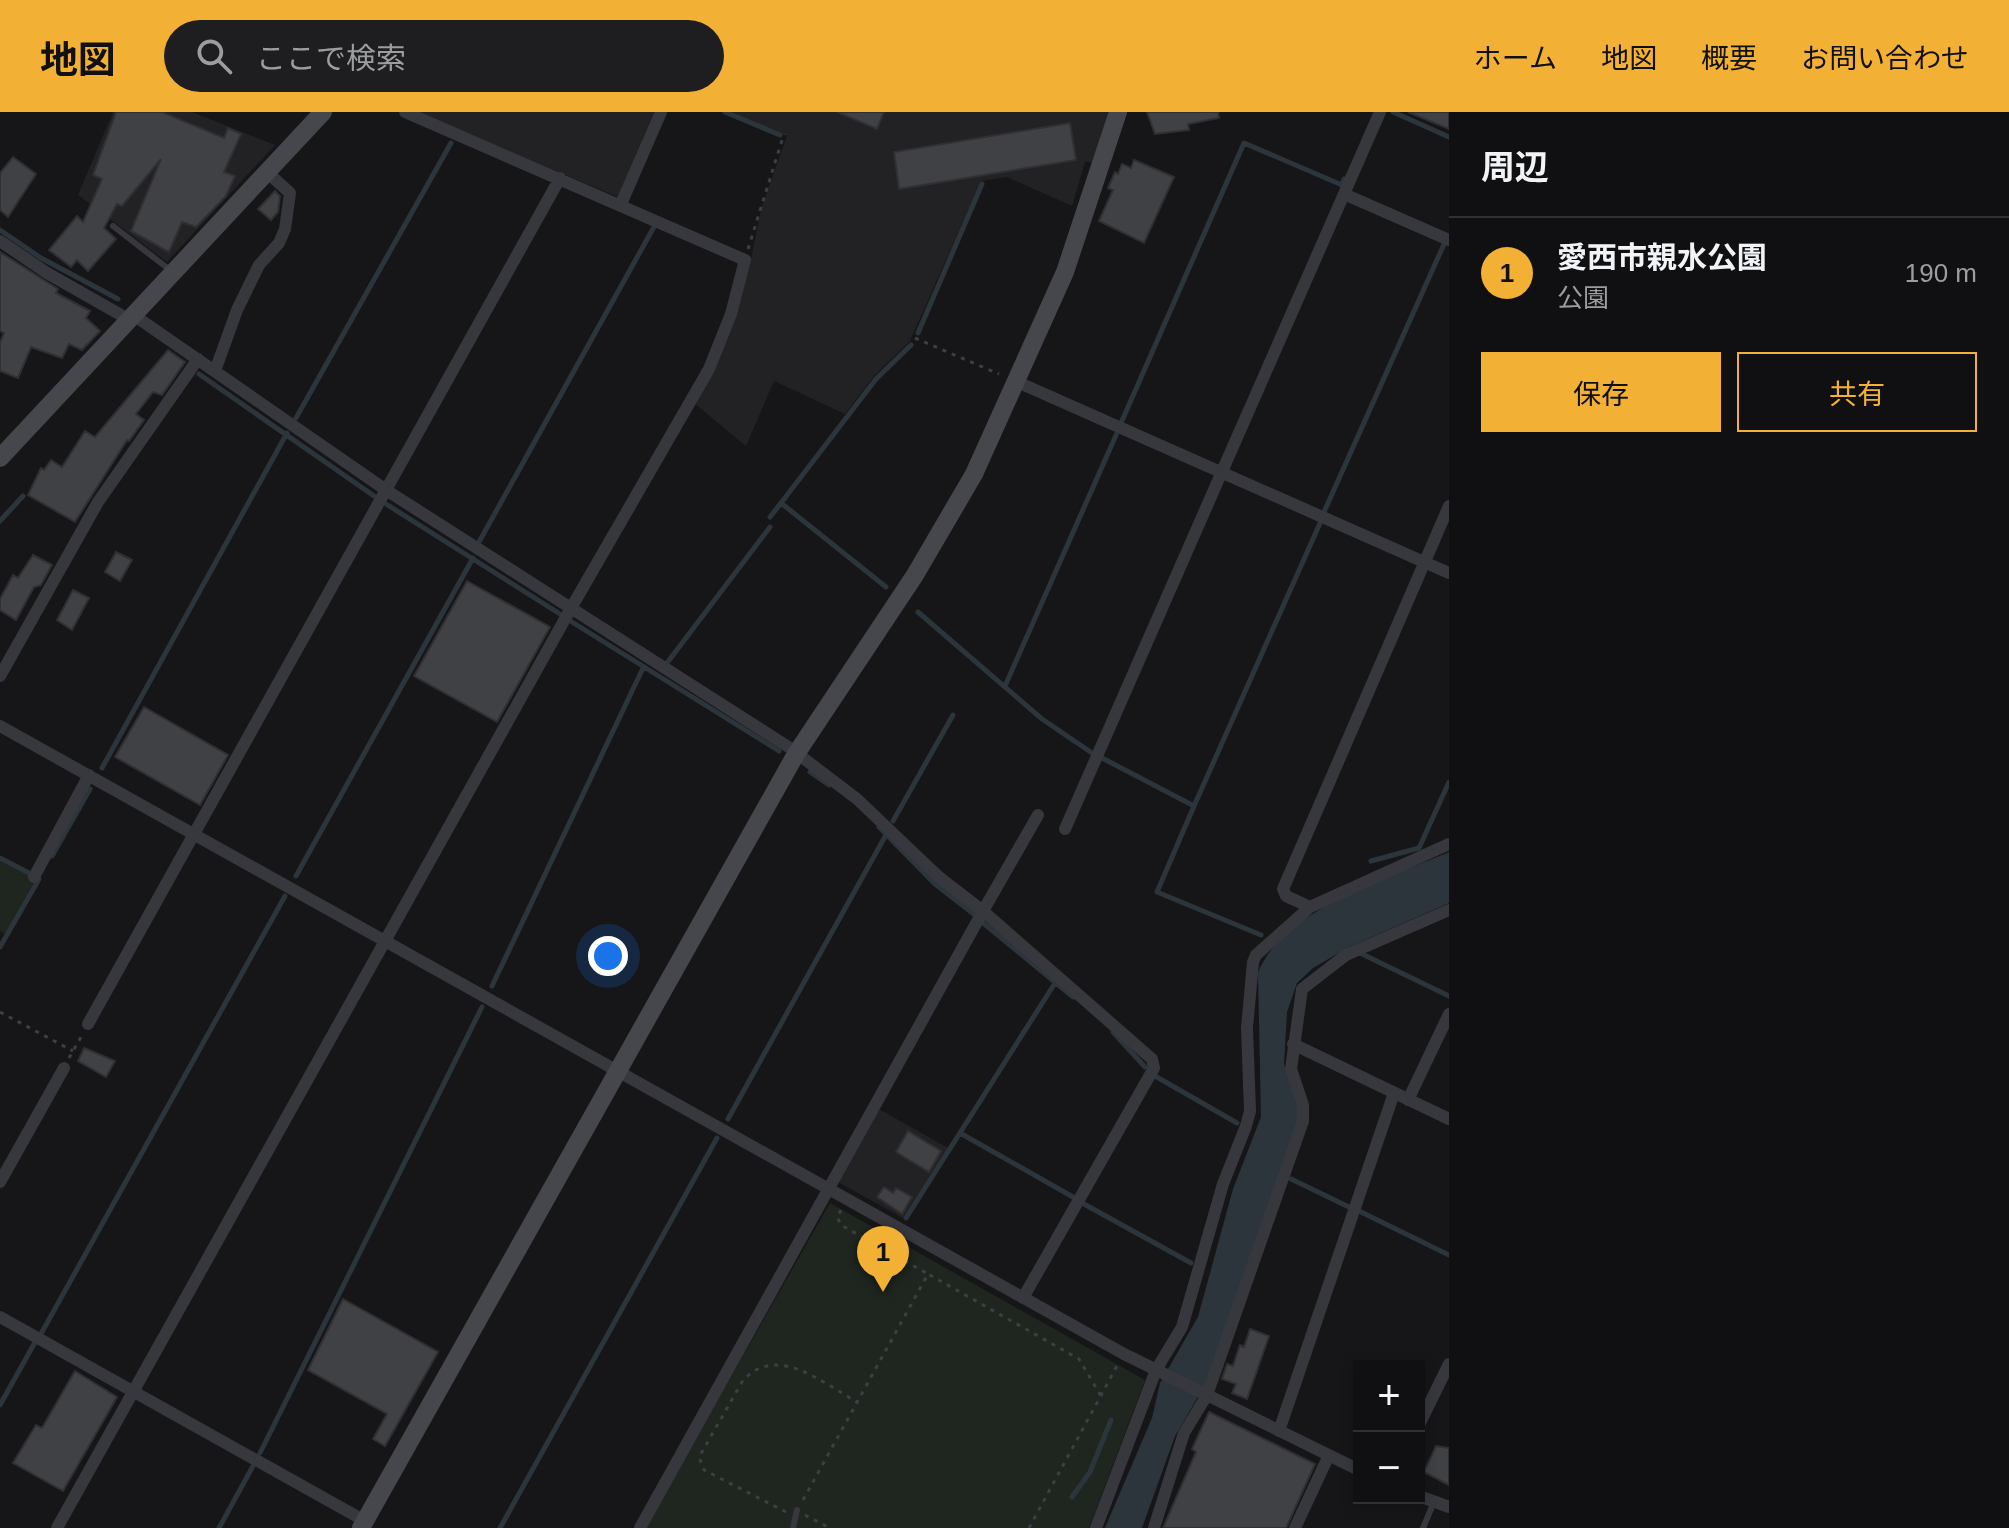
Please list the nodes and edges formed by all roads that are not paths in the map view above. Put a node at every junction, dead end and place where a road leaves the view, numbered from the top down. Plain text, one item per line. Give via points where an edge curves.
1 (323, 112) edge
2 (405, 112) edge
3 (661, 112) edge
4 (1118, 112) edge
5 (1380, 112) edge
6 (267, 172) junction
7 (560, 178) junction
8 (1344, 194) junction
9 (621, 204) junction
10 (113, 226) dead end
11 (1449, 240) edge
12 (0, 241) edge
13 (173, 272) junction
14 (130, 316) junction
15 (198, 359) junction
16 (215, 371) junction
17 (1015, 381) junction
18 (0, 458) edge
19 (1223, 474) junction
20 (386, 490) junction
21 (1449, 506) edge
22 (1424, 562) junction
23 (1449, 573) edge
24 (570, 610) junction
25 (0, 676) edge
26 (0, 726) edge
27 (796, 754) junction
28 (89, 775) junction
29 (1038, 815) dead end
30 (1065, 829) dead end
31 (194, 836) junction
32 (1449, 844) edge
33 (34, 877) dead end
34 (1310, 907) junction
35 (1449, 910) edge
36 (983, 911) junction
37 (386, 941) junction
38 (1449, 1014) edge
39 (88, 1024) road end
40 (1293, 1044) junction
41 (64, 1068) road end
42 (617, 1069) junction
43 (1394, 1093) junction
44 (1408, 1100) junction
45 (1449, 1119) edge
46 (0, 1182) edge
47 (829, 1189) junction
48 (1023, 1298) junction
49 (0, 1317) edge
50 (1449, 1364) edge
51 (1158, 1371) junction
52 (134, 1391) junction
53 (1205, 1395) junction
54 (1425, 1413) edge
55 (1279, 1431) junction
56 (1329, 1455) junction
57 (1353, 1467) edge
58 (1425, 1498) edge
59 (1434, 1501) junction
60 (1449, 1507) edge
61 (797, 1510) road end
62 (367, 1526) edge
63 (57, 1528) edge
64 (640, 1528) edge
65 (793, 1528) edge
66 (1096, 1528) edge
67 (1154, 1528) edge
68 (1295, 1528) edge
69 (1423, 1528) edge

1 - 6 street
2 - 7 street
3 - 9 street
4 - 17 street via 1065,272
5 - 8 street
6 - 13 street
6 - 16 street via 290,193 285,229 253,277
7 - 9 street
7 - 20 street
8 - 11 street
8 - 19 street
9 - 24 street via 745,260 709,369
10 - 13 lane
12 - 14 street via 47,273
13 - 14 street
14 - 15 street
14 - 18 street
15 - 16 street
15 - 25 street via 98,502
16 - 20 street
17 - 19 street
17 - 27 street via 974,474 915,575
19 - 22 street
19 - 30 street
20 - 24 street
20 - 31 street
21 - 22 street
22 - 23 street
22 - 34 street via 1283,889 1286,896
24 - 27 street
24 - 37 street
26 - 28 street
27 - 36 street via 857,799
27 - 42 street
28 - 31 street
28 - 33 street
29 - 36 street
31 - 37 street
31 - 39 street
32 - 34 street
34 - 51 street via 1253,962 1247,1015 1250,1111 1182,1327
35 - 40 street via 1346,955 1310,980 1298,1003
36 - 47 street
36 - 48 street via 1152,1059 1154,1068
37 - 42 street
37 - 52 street
38 - 44 street
40 - 43 street
40 - 53 street via 1291,1069 1303,1121
41 - 46 street
42 - 47 street
42 - 62 street
43 - 44 street
43 - 55 street
44 - 45 street
47 - 48 street
47 - 64 street
48 - 51 street
49 - 52 street
50 - 54 street
51 - 53 street
51 - 66 street
52 - 62 street
52 - 63 street
53 - 55 street
53 - 67 street via 1184,1433
55 - 56 street
56 - 57 street
56 - 68 street
58 - 59 street
59 - 60 street
59 - 69 lane
61 - 65 lane

